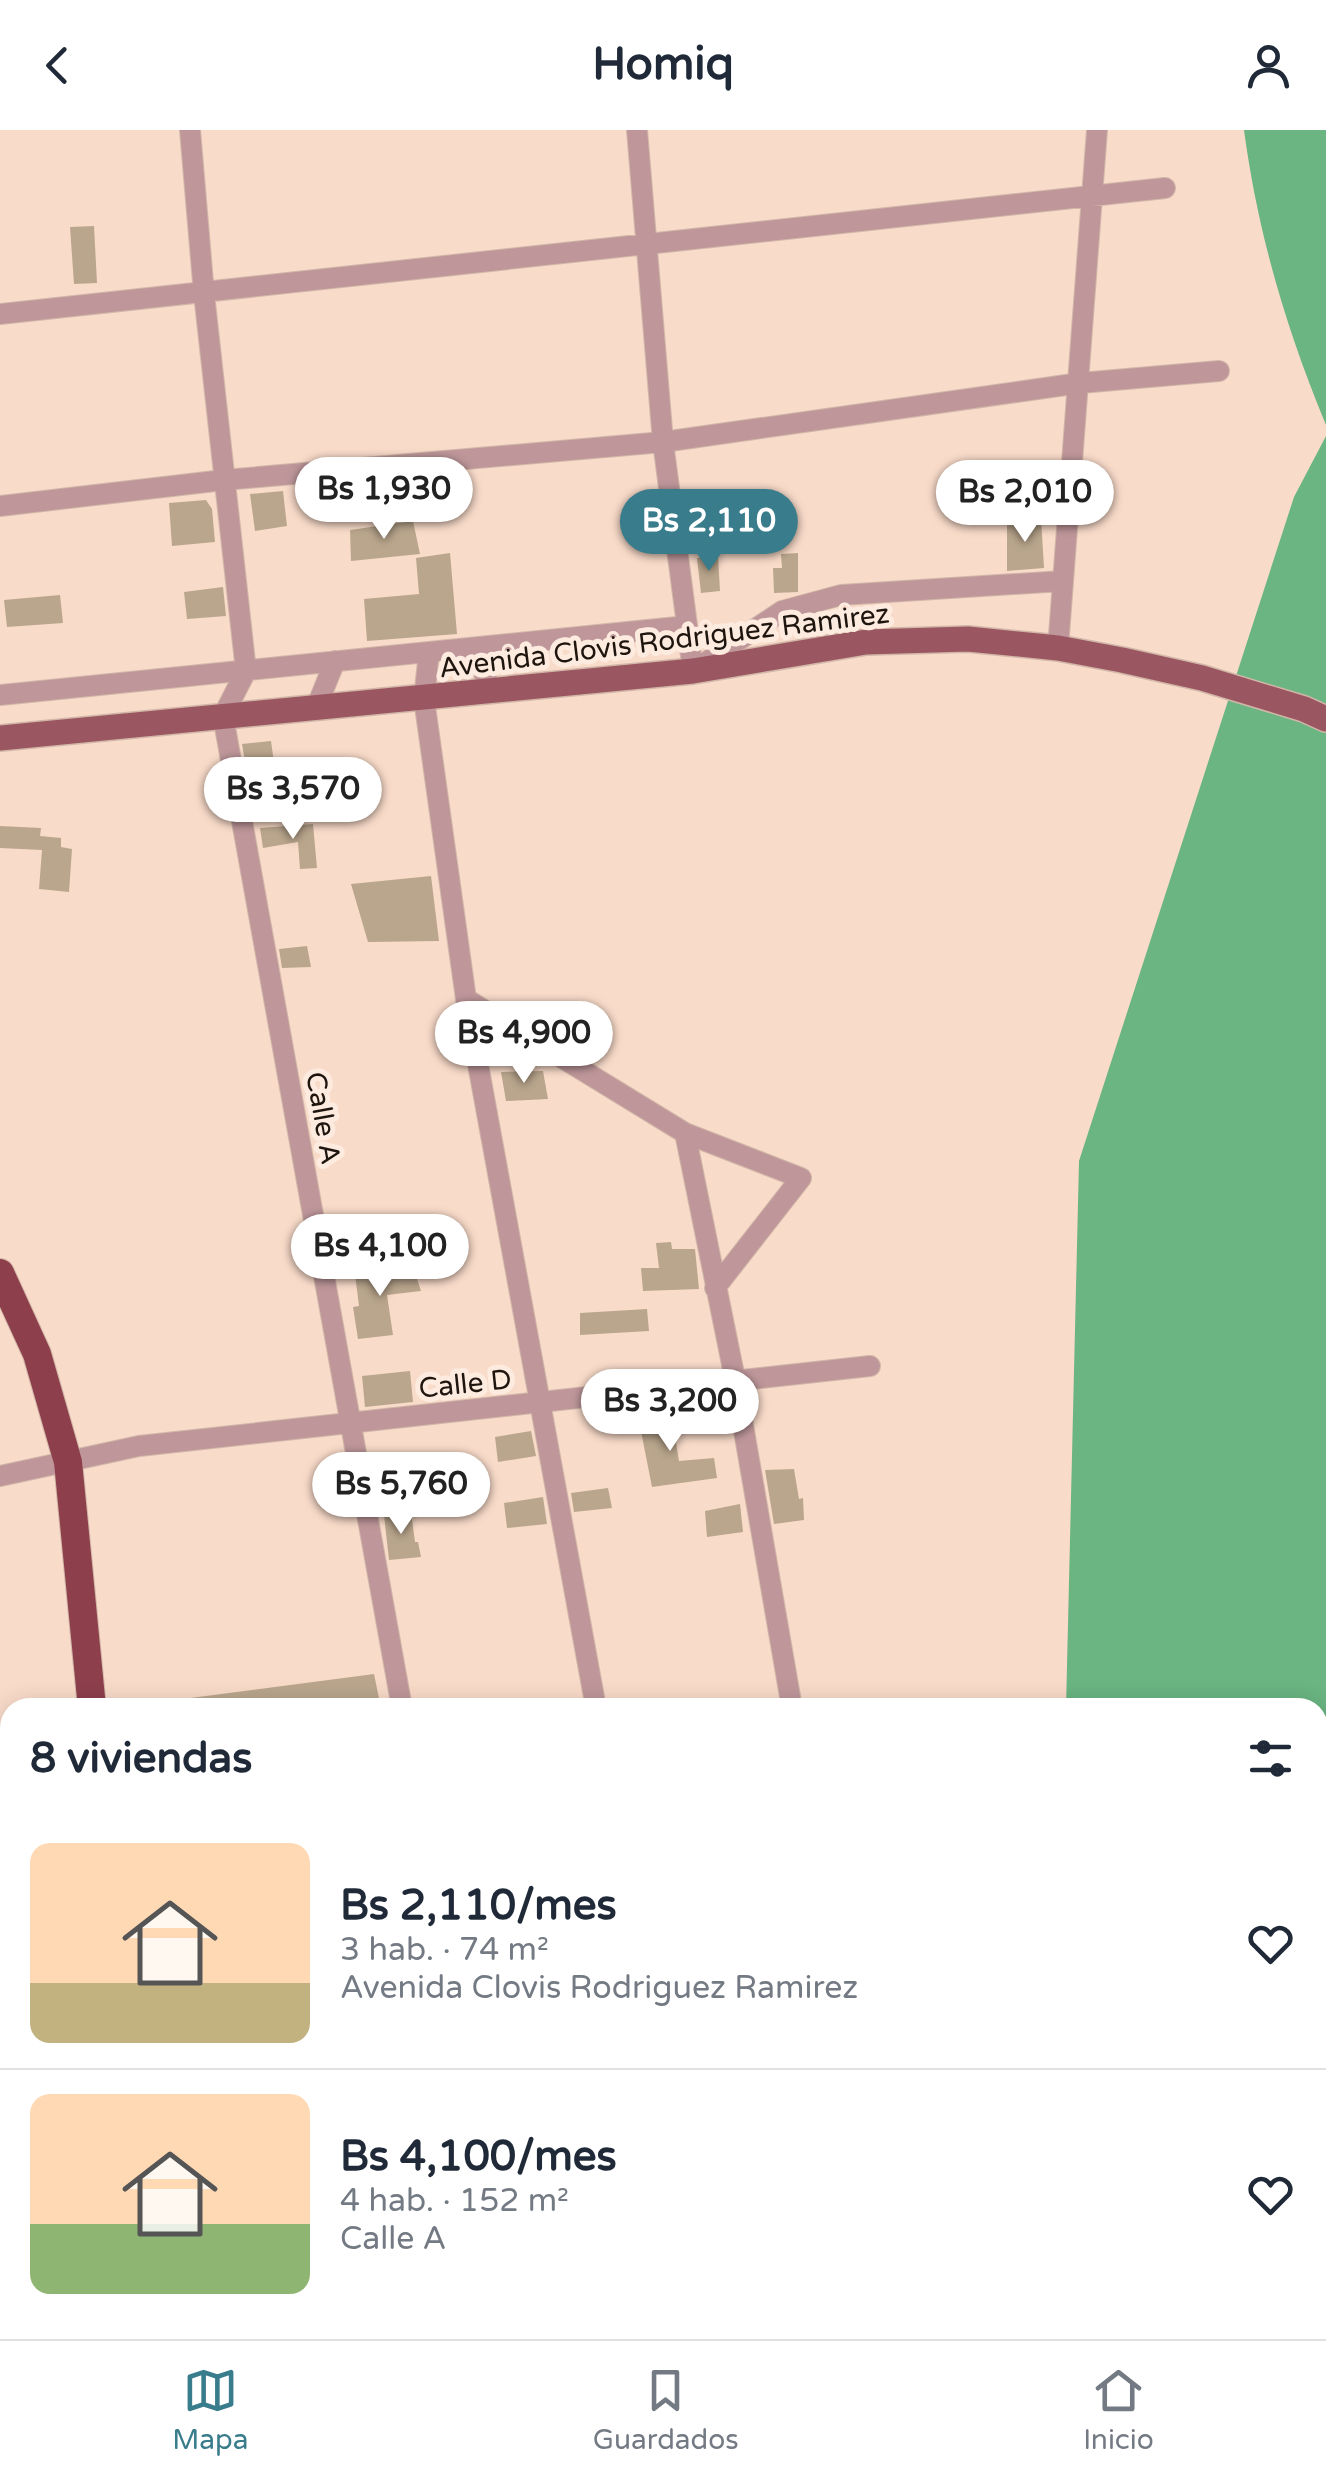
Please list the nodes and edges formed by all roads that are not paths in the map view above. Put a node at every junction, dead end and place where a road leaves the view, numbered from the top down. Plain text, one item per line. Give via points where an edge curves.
1 (190, 130) edge
2 (637, 130) edge
3 (1096, 130) edge
4 (1166, 188) dead end
5 (1090, 198) junction
6 (645, 245) junction
7 (204, 294) junction
8 (0, 314) edge
9 (1220, 371) dead end
10 (1080, 383) junction
11 (662, 442) junction
12 (224, 480) junction
13 (0, 506) edge
14 (1064, 581) junction
15 (687, 626) junction
16 (473, 648) junction
17 (1058, 648) junction
18 (430, 652) junction
19 (335, 661) junction
20 (246, 671) junction
21 (693, 671) junction
22 (492, 692) junction
23 (0, 695) edge
24 (424, 700) junction
25 (316, 708) junction
26 (223, 716) junction
27 (1326, 719) edge
28 (0, 738) edge
29 (466, 1000) junction
30 (685, 1133) junction
31 (0, 1272) edge
32 (715, 1288) junction
33 (870, 1366) dead end
34 (735, 1379) junction
35 (539, 1402) junction
36 (350, 1423) junction
37 (68, 1462) junction
38 (0, 1476) edge
39 (91, 1698) edge
40 (400, 1698) edge
41 (594, 1698) edge
42 (790, 1698) edge

1 - 7 street
2 - 6 street
3 - 5 street
4 - 5 street
5 - 6 street
5 - 10 street
6 - 7 street
6 - 11 street
7 - 8 street
7 - 12 street
9 - 10 street
10 - 11 street
10 - 14 street
11 - 12 street
11 - 15 street
12 - 13 street
12 - 20 street
14 - 17 street
14 - 21 street via 841,595 782,611
15 - 16 street
15 - 21 street
16 - 18 street
16 - 22 street
17 - 21 main road, Avenida Clovis Rodriguez Ramirez via 968,639 866,642
17 - 27 main road, Avenida Clovis Rodriguez Ramirez via 1202,678
18 - 19 street
18 - 24 street
19 - 20 street
19 - 25 street
20 - 23 street
20 - 26 street
21 - 22 main road, Avenida Clovis Rodriguez Ramirez
22 - 24 main road, Avenida Clovis Rodriguez Ramirez
24 - 25 main road, Avenida Clovis Rodriguez Ramirez
24 - 29 street
25 - 26 main road, Avenida Clovis Rodriguez Ramirez
26 - 28 main road, Avenida Clovis Rodriguez Ramirez
26 - 36 street, Calle A
29 - 30 street
29 - 35 street
30 - 32 street
30 - 32 street via 801,1178
31 - 37 highway via 37,1354
32 - 34 street
33 - 34 street, Calle D
34 - 35 street, Calle D
34 - 42 street
35 - 36 street, Calle D
35 - 41 street
36 - 37 street, Calle D via 139,1446
36 - 40 street, Calle A
37 - 38 street, Calle D
37 - 39 highway

